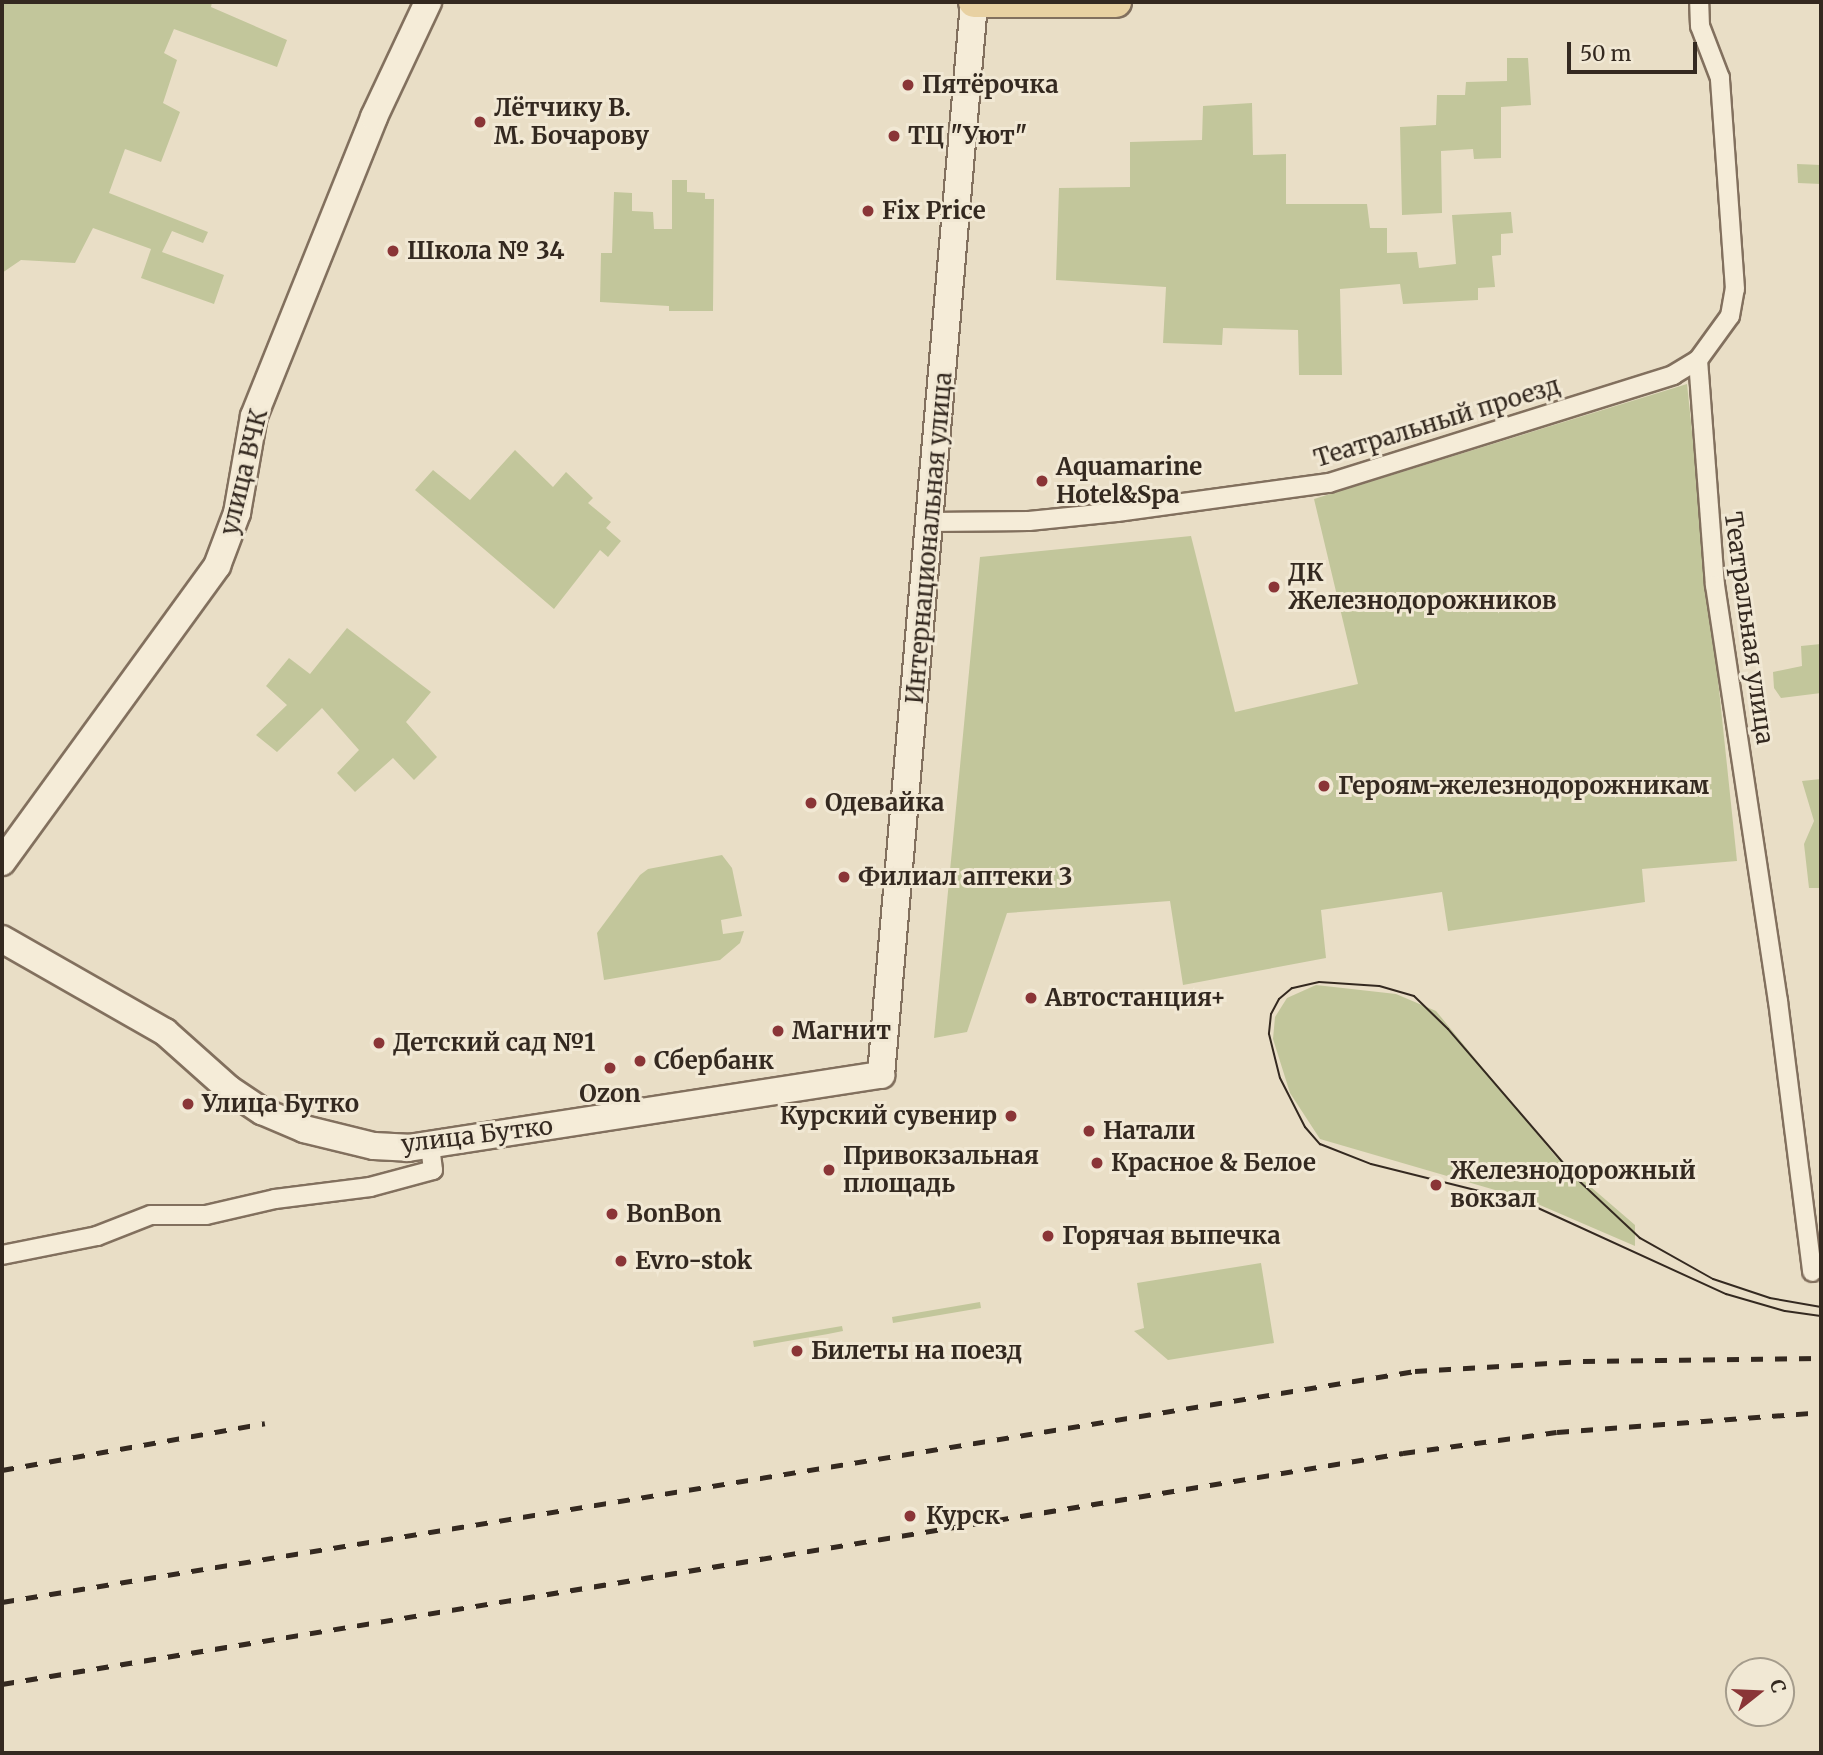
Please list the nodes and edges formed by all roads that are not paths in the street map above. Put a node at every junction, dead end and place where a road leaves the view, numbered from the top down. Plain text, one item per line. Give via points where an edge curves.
1 (428, 2) edge
2 (974, 2) edge
3 (1116, 2) edge
4 (1699, 2) edge
5 (1698, 360) junction
6 (931, 522) junction
7 (2, 862) edge
8 (2, 939) edge
9 (881, 1075) joint
10 (430, 1145) junction
11 (2, 1255) edge
12 (1812, 1272) dead end

1 - 7 main road, улица ВЧК via 374,117 254,416 237,513 216,566
2 - 3 main road
2 - 6 main road, Интернациональная улица
4 - 5 street via 1700,26 1720,78 1735,289 1730,316
5 - 6 street, Театральный проезд via 1673,375 1329,482 1067,517
5 - 12 street, Театральная улица via 1715,585 1778,1001
6 - 9 main road, Интернациональная улица
8 - 10 main road, улица Бутко via 165,1032 262,1111 304,1129 374,1146
9 - 10 main road, улица Бутко
10 - 11 street via 433,1170 421,1174 206,1215 151,1215 97,1236

